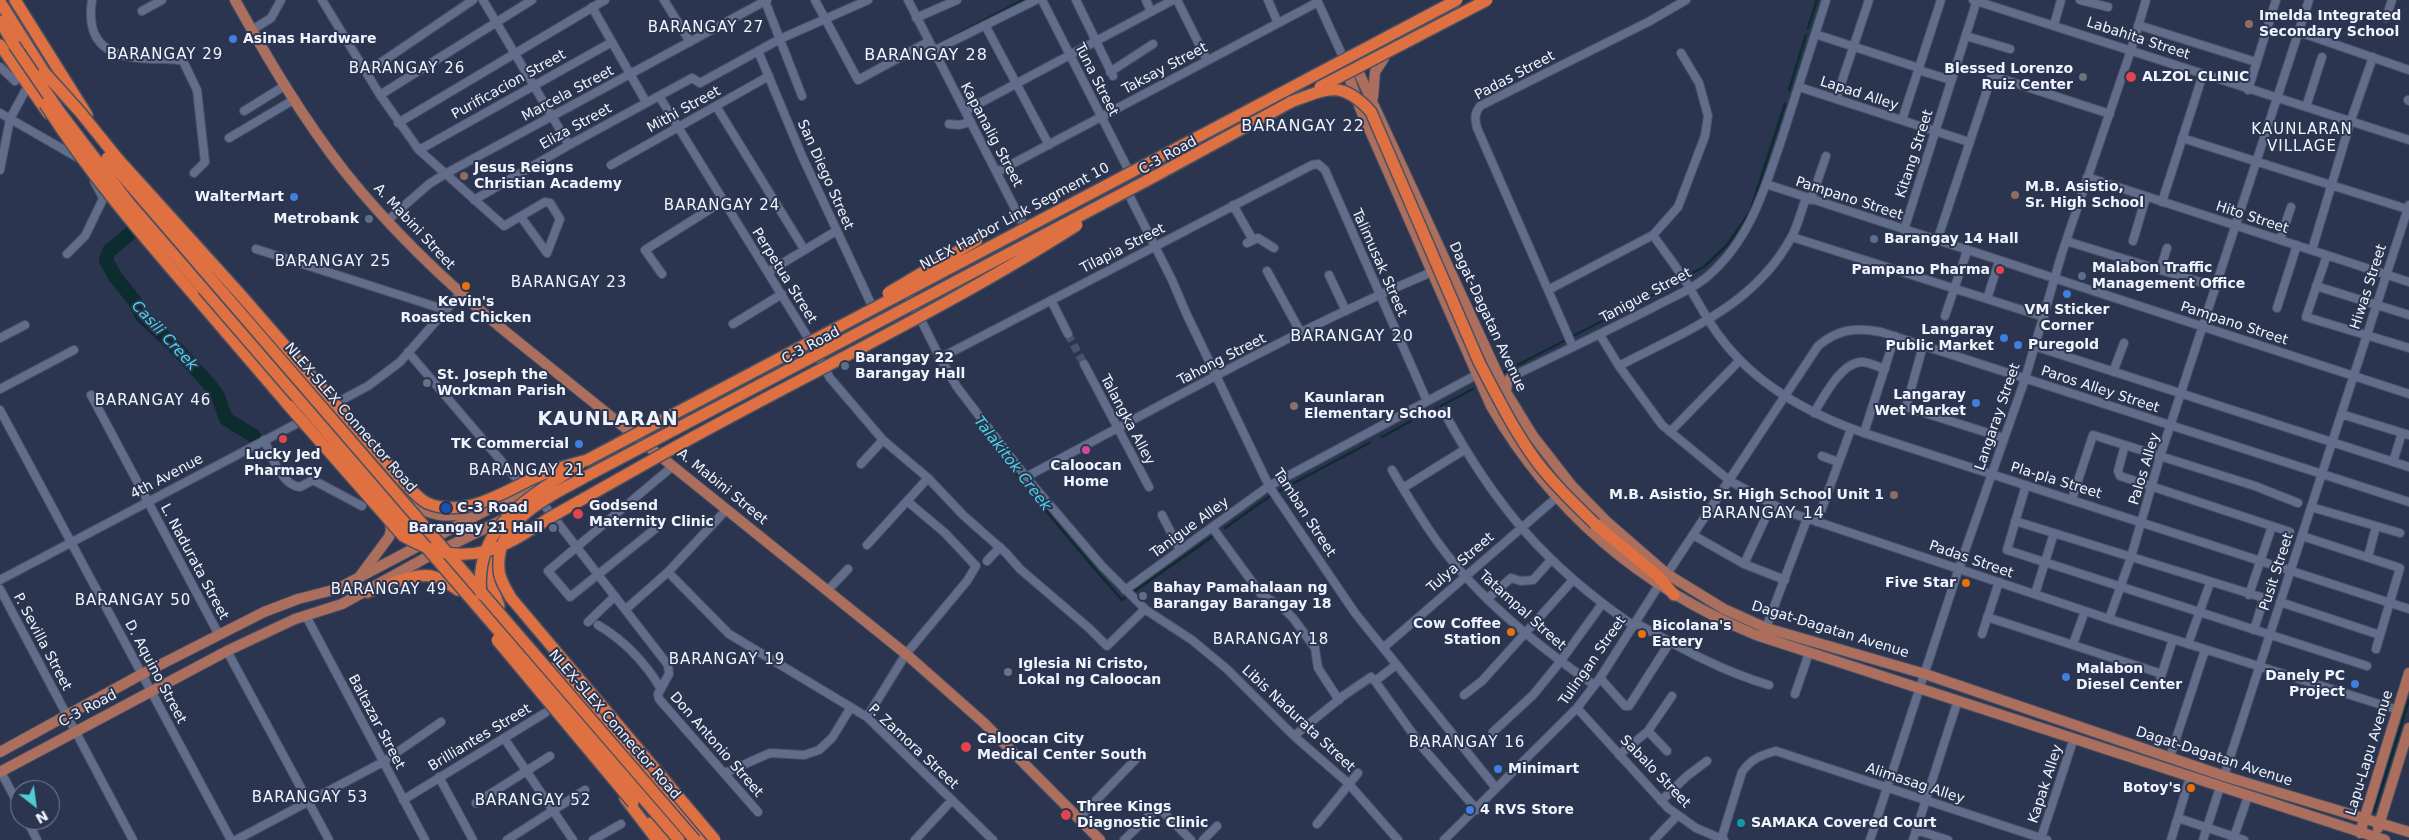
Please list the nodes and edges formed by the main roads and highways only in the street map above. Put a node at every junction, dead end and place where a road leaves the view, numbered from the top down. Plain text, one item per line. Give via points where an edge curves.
1 (15, 0) edge
2 (235, 0) edge
3 (1450, 0) edge
4 (1458, 0) edge
5 (1487, 0) edge
6 (1495, 0) edge
7 (0, 2) edge
8 (0, 21) edge
9 (0, 45) edge
10 (14, 45) junction
11 (1343, 57) junction
12 (1384, 58) junction
13 (1358, 71) junction
14 (44, 72) junction
15 (1347, 77) junction
16 (1323, 89) junction
17 (1373, 101) junction
18 (1292, 102) junction
19 (1360, 108) junction
20 (1146, 181) junction
21 (978, 240) dead end
22 (814, 340) junction
23 (1512, 376) road end
24 (1506, 392) junction
25 (328, 408) joint
26 (309, 417) joint
27 (633, 433) junction
28 (650, 446) junction
29 (587, 460) junction
30 (408, 501) junction
31 (541, 501) junction
32 (382, 505) junction
33 (497, 505) junction
34 (437, 536) junction
35 (420, 546) junction
36 (447, 547) junction
37 (429, 556) junction
38 (392, 560) junction
39 (399, 573) junction
40 (358, 578) junction
41 (458, 590) junction
42 (367, 592) junction
43 (1674, 595) junction
44 (499, 606) junction
45 (1860, 655) junction
46 (1856, 668) junction
47 (556, 671) junction
48 (2409, 673) edge
49 (539, 685) junction
50 (2409, 728) edge
51 (2407, 744) edge
52 (0, 752) edge
53 (0, 771) edge
54 (2364, 818) junction
55 (2380, 823) junction
56 (2409, 832) edge
57 (2359, 836) edge
58 (2380, 838) edge
59 (657, 840) edge
60 (668, 840) edge
61 (679, 840) edge
62 (695, 840) edge
63 (707, 840) edge
64 (715, 840) edge
65 (1100, 840) edge

1 - 25 highway via 105,142 193,253
2 - 27 main road, A. Mabini Street via 286,85 346,173 388,220 460,294
3 - 11 main road, C-3 Road
4 - 22 highway, NLEX Harbor Link Segment 10, bridge
5 - 18 highway, bridge
6 - 12 main road, C-3 Road
7 - 14 highway, NLEX-SLEX Connector Road
8 - 10 highway, NLEX-SLEX Connector Road
9 - 26 highway via 48,114
10 - 20 highway, bridge via 37,92 67,140 120,209 403,536 424,548 446,554 489,550 515,538 670,450 997,274
10 - 61 highway, NLEX-SLEX Connector Road, bridge via 58,111 129,203
11 - 13 main road, Dagat-Dagatan Avenue
11 - 15 main road, Dagat-Dagatan Avenue
11 - 22 main road, C-3 Road
12 - 13 main road, C-3 Road
12 - 17 main road via 1375,72
13 - 15 main road, C-3 Road
13 - 17 main road, Dagat-Dagatan Avenue
14 - 29 highway, bridge via 399,477 426,502 440,506 482,503 562,466
14 - 62 highway, NLEX-SLEX Connector Road, bridge via 137,195
15 - 16 main road, C-3 Road
15 - 19 main road, Dagat-Dagatan Avenue
16 - 19 main road via 1348,96
16 - 28 main road, C-3 Road
17 - 24 main road, Dagat-Dagatan Avenue
18 - 20 highway
18 - 43 highway, bridge via 1327,89 1339,89 1349,92 1371,112 1499,402 1538,463 1563,493
19 - 43 main road, Dagat-Dagatan Avenue via 1476,375 1519,450 1556,498 1592,534
20 - 64 highway, bridge via 544,500 523,516 503,542 499,570 520,612
21 - 22 highway, bridge
22 - 27 main road, C-3 Road
22 - 29 highway, NLEX Harbor Link Segment 10, bridge
23 - 24 main road via 1507,382
24 - 45 main road, Dagat-Dagatan Avenue via 1533,436 1572,486 1606,521 1667,574 1724,610 1766,628
25 - 30 main road
26 - 32 main road
27 - 28 main road, A. Mabini Street
27 - 33 main road, C-3 Road
28 - 31 main road, C-3 Road
28 - 65 main road, A. Mabini Street via 906,654 984,723
29 - 60 highway, bridge via 516,508 496,528 482,564 482,601 498,643
30 - 33 main road via 434,516 451,517
30 - 34 main road
31 - 36 main road, C-3 Road
31 - 44 highway via 504,528 495,542 490,559 490,578
32 - 35 main road
32 - 40 main road via 391,522 389,538
33 - 34 main road, C-3 Road
34 - 35 main road, C-3 Road
34 - 36 main road
35 - 37 main road
35 - 38 main road, C-3 Road
36 - 37 main road, C-3 Road
36 - 44 highway
37 - 39 main road, C-3 Road
37 - 41 highway
38 - 39 main road
38 - 40 main road, C-3 Road
39 - 42 main road, C-3 Road
40 - 52 main road, C-3 Road via 337,589 264,612
41 - 42 highway via 428,576
41 - 49 highway
42 - 53 main road, C-3 Road via 282,624 227,650
43 - 46 main road, Dagat-Dagatan Avenue via 1721,621
44 - 47 highway
45 - 46 main road
45 - 54 main road, Dagat-Dagatan Avenue via 2224,776
46 - 57 main road, Dagat-Dagatan Avenue via 2248,796
47 - 49 highway
47 - 63 highway
48 - 54 main road, Lapu-Lapu Avenue
49 - 59 highway
50 - 51 main road
51 - 55 main road
54 - 55 main road, Dagat-Dagatan Avenue
54 - 57 main road, Lapu-Lapu Avenue
55 - 56 main road, Dagat-Dagatan Avenue
55 - 58 main road
57 - 58 main road, Dagat-Dagatan Avenue

